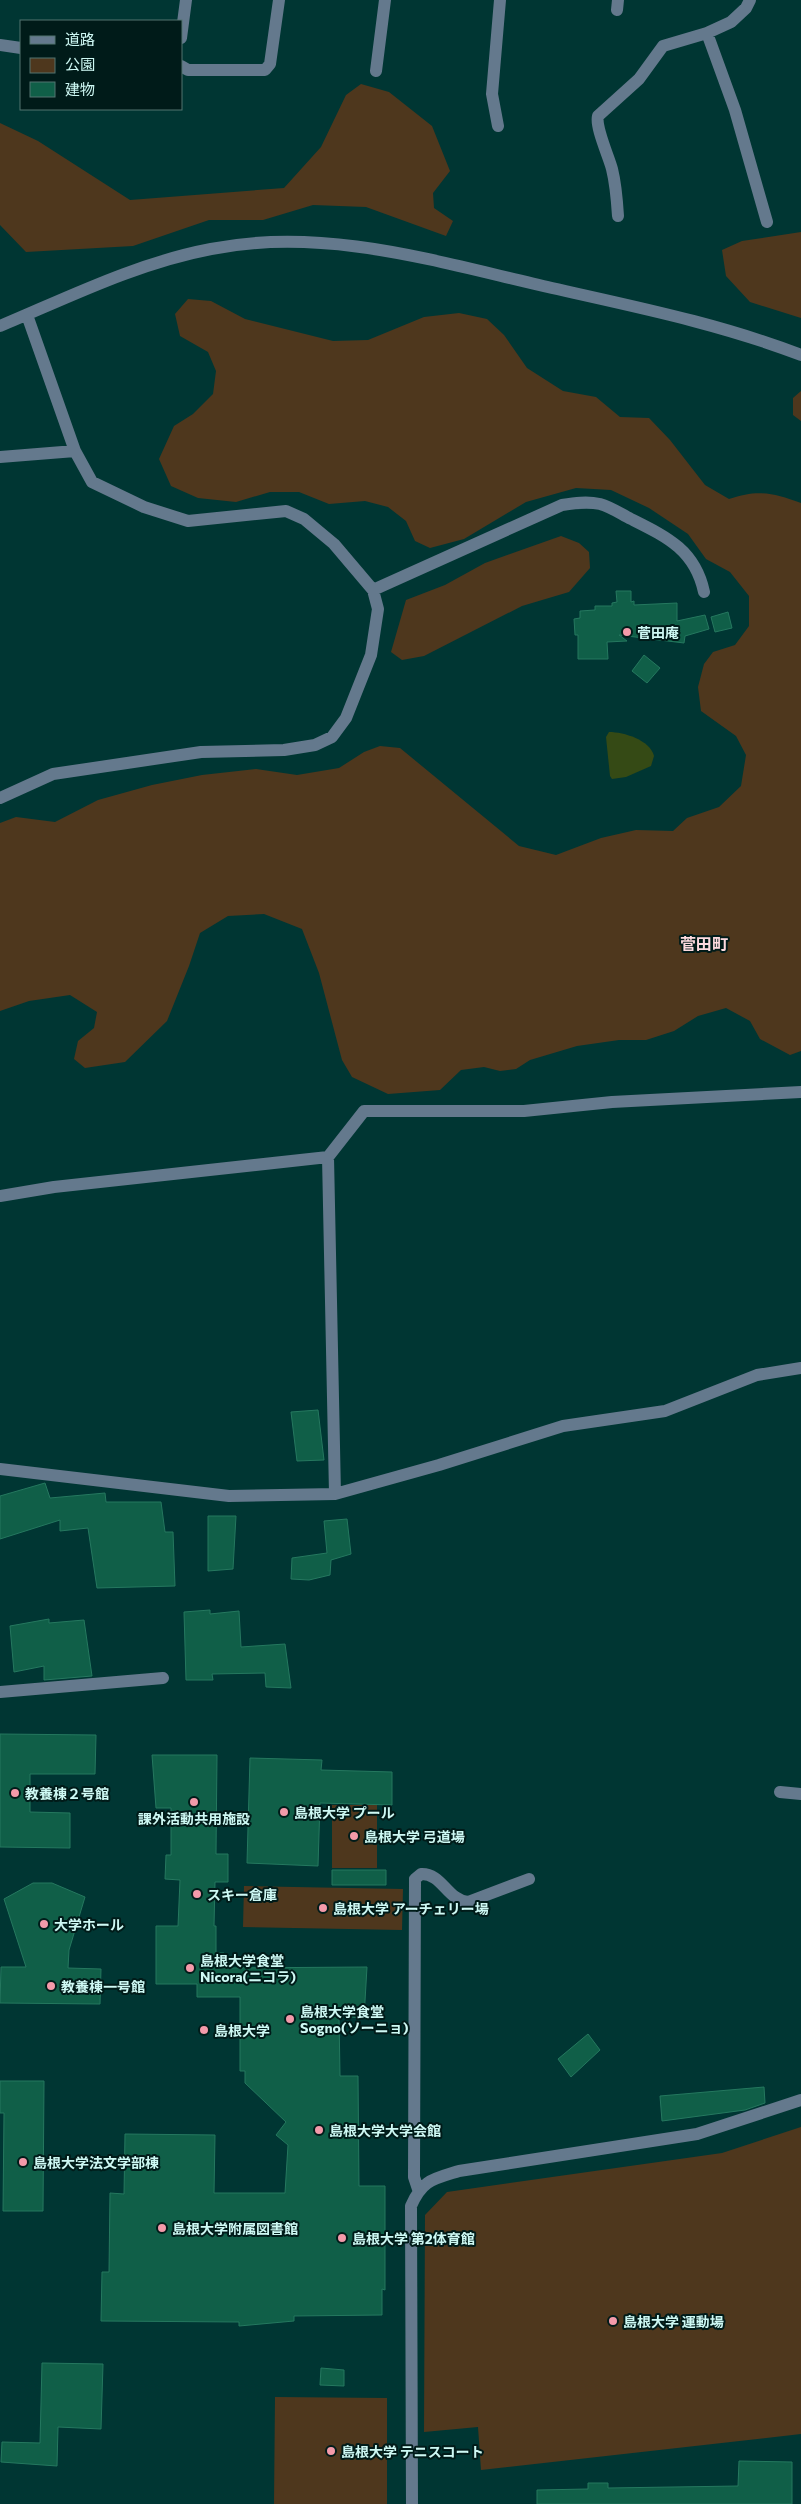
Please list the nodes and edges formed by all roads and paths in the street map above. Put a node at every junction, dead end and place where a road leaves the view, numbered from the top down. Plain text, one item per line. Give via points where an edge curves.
1 (186, 0) edge
2 (279, 0) edge
3 (385, 0) edge
4 (500, 0) edge
5 (750, 0) edge
6 (182, 30) edge
7 (707, 34) junction
8 (0, 45) edge
9 (20, 48) edge
10 (182, 67) edge
11 (376, 71) dead end
12 (498, 126) dead end
13 (618, 216) dead end
14 (767, 222) dead end
15 (27, 315) junction
16 (0, 326) edge
17 (801, 356) edge
18 (75, 451) junction
19 (0, 457) edge
20 (373, 590) junction
21 (704, 592) dead end
22 (0, 798) edge
23 (801, 1092) edge
24 (328, 1157) junction
25 (0, 1196) edge
26 (801, 1368) edge
27 (0, 1469) edge
28 (336, 1494) junction
29 (163, 1678) dead end
30 (0, 1692) edge
31 (780, 1792) dead end
32 (801, 1794) edge
33 (528, 1879) dead end
34 (801, 2100) edge
35 (418, 2189) junction
36 (412, 2504) edge

1 - 6 street
2 - 10 street via 270,64 266,70 188,70
3 - 11 street
4 - 12 street via 492,94
5 - 7 street via 739,16
7 - 13 street via 663,46 639,79 598,116 617,190
7 - 14 street via 741,128
8 - 9 street
15 - 16 street
15 - 17 street via 149,264 212,248 279,241 343,243 694,320
15 - 18 street
18 - 19 street
18 - 20 street via 92,482 144,507 188,522 286,511 304,519 334,544
20 - 21 street via 562,505 580,502 601,504 668,538 691,560 700,575
20 - 22 street via 378,609 371,655 346,718 332,736 315,745 284,750 200,752 53,774
23 - 24 street via 612,1102 524,1111 364,1111
24 - 25 street via 54,1186
24 - 28 street
26 - 28 street via 757,1375 665,1411 563,1426
27 - 28 street via 229,1496
29 - 30 street
31 - 32 street
33 - 35 street via 468,1902 458,1900 432,1876 421,1874 415,1879 414,2177
34 - 35 street via 697,2134 458,2171
35 - 36 street via 411,2206

